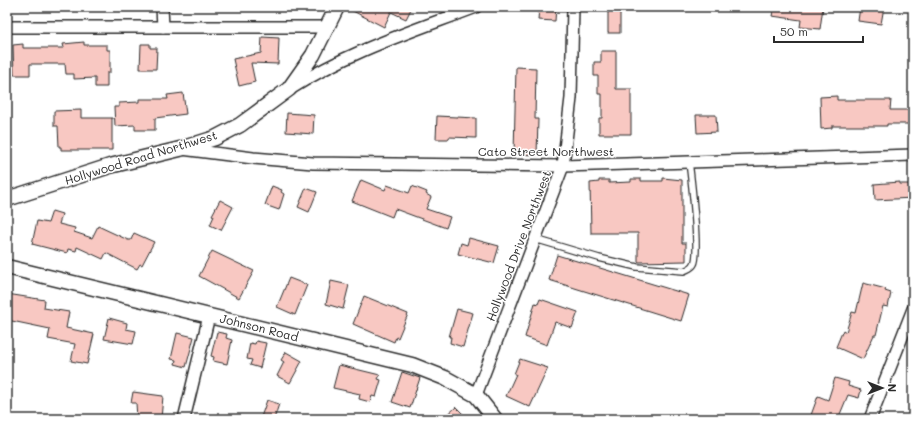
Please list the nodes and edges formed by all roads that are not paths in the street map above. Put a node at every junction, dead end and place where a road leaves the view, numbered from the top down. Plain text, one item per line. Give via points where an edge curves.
1 (162, 7) edge
2 (337, 7) edge
3 (476, 7) edge
4 (573, 7) edge
5 (7, 27) edge
6 (163, 27) junction
7 (327, 27) junction
8 (289, 89) junction
9 (180, 149) junction
10 (913, 155) edge
11 (689, 162) junction
12 (563, 166) junction
13 (7, 199) edge
14 (535, 239) junction
15 (7, 268) edge
16 (913, 309) edge
17 (209, 316) junction
18 (476, 395) junction
19 (184, 419) edge
20 (496, 419) edge
21 (870, 419) edge

1 - 6 street
2 - 7 street, Hollywood Road Northwest
3 - 8 street via 356,52 320,69
4 - 12 street, Hollywood Drive Northwest via 571,98
5 - 6 street
6 - 7 street
7 - 8 street, Hollywood Road Northwest via 313,55
8 - 9 street, Hollywood Road Northwest via 240,125 215,138
9 - 12 street, Cato Street Northwest via 313,163
9 - 13 street, Hollywood Road Northwest via 110,166
10 - 11 street, Cato Street Northwest
11 - 12 street, Cato Street Northwest
11 - 14 lane via 696,259 691,268 684,271 638,268
12 - 14 street, Hollywood Drive Northwest
14 - 18 street, Hollywood Drive Northwest
15 - 17 street, Johnson Road
16 - 21 street
17 - 18 street, Johnson Road via 412,365 445,378
17 - 19 street
18 - 20 street, Johnson Road

